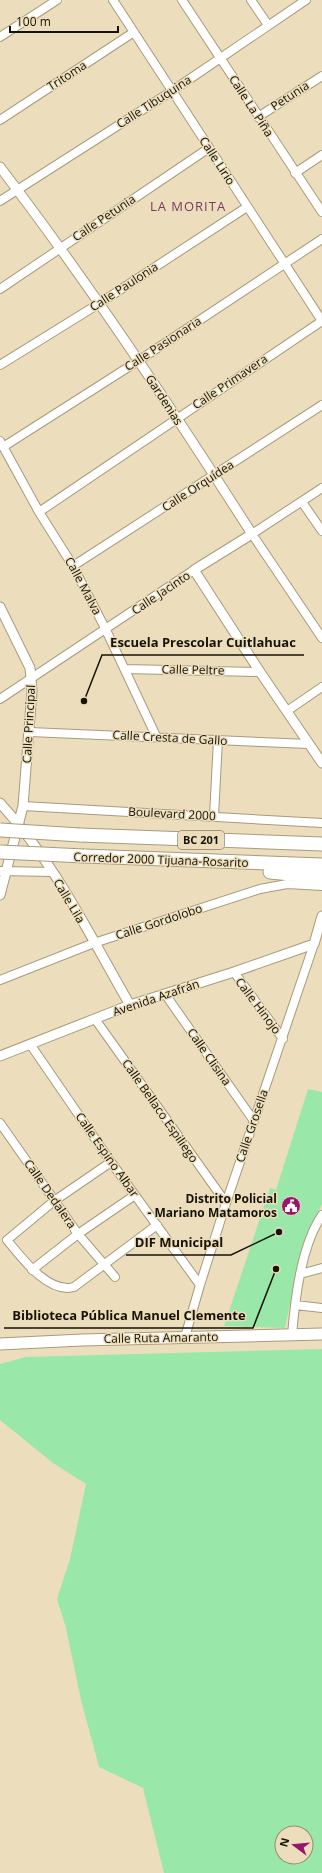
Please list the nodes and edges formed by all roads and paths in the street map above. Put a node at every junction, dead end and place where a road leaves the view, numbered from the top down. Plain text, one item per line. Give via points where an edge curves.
1 (57, 0) edge
2 (114, 0) edge
3 (182, 0) edge
4 (251, 0) edge
5 (306, 0) edge
6 (268, 25) junction
7 (134, 32) junction
8 (0, 38) edge
9 (220, 58) junction
10 (322, 76) edge
11 (172, 91) junction
12 (258, 117) junction
13 (0, 120) edge
14 (210, 148) junction
15 (322, 155) edge
16 (0, 167) edge
17 (295, 173) junction
18 (17, 189) junction
19 (0, 201) edge
20 (247, 207) junction
21 (322, 212) edge
22 (322, 240) edge
23 (60, 247) junction
24 (285, 265) junction
25 (0, 289) edge
26 (100, 303) junction
27 (322, 321) edge
28 (138, 361) junction
29 (0, 365) edge
30 (322, 405) edge
31 (176, 418) junction
32 (1, 444) edge
33 (215, 475) junction
34 (322, 488) edge
35 (302, 502) junction
36 (39, 512) junction
37 (322, 531) edge
38 (252, 534) junction
39 (73, 566) junction
40 (194, 570) junction
41 (0, 607) edge
42 (2, 618) edge
43 (106, 630) junction
44 (322, 638) edge
45 (125, 669) junction
46 (260, 672) junction
47 (32, 679) junction
48 (322, 687) edge
49 (0, 699) edge
50 (287, 711) junction
51 (30, 732) junction
52 (156, 736) junction
53 (218, 740) junction
54 (309, 744) junction
55 (322, 763) edge
56 (0, 803) edge
57 (23, 806) junction
58 (214, 816) junction
59 (322, 823) edge
60 (19, 824) junction
61 (0, 830) edge
62 (322, 844) edge
63 (0, 852) edge
64 (220, 863) junction
65 (322, 866) edge
66 (4, 872) edge
67 (52, 872) junction
68 (322, 877) edge
69 (322, 886) edge
70 (0, 895) edge
71 (322, 916) edge
72 (94, 943) junction
73 (314, 944) junction
74 (234, 972) junction
75 (0, 980) edge
76 (165, 994) junction
77 (130, 1005) junction
78 (95, 1019) junction
79 (283, 1039) junction
80 (30, 1044) junction
81 (0, 1056) edge
82 (254, 1121) junction
83 (0, 1123) edge
84 (111, 1162) junction
85 (135, 1195) junction
86 (54, 1201) junction
87 (226, 1204) junction
88 (322, 1215) edge
89 (319, 1223) edge
90 (157, 1225) junction
91 (78, 1234) junction
92 (104, 1264) junction
93 (322, 1268) edge
94 (32, 1270) junction
95 (300, 1274) junction
96 (115, 1277) dead end
97 (200, 1285) junction
98 (295, 1305) junction
99 (322, 1308) edge
100 (322, 1334) edge
101 (292, 1335) junction
102 (185, 1337) junction
103 (0, 1344) edge

1 - 8 street
2 - 7 street, Calle Lirio
3 - 9 street, Calle La Piña
4 - 6 street
5 - 6 street, Calle Tibuquina
6 - 9 street, Calle Tibuquina
7 - 11 street, Calle Lirio
7 - 13 street, Tritoma
9 - 11 street, Calle Tibuquina
9 - 12 street, Calle La Piña
10 - 12 street, Petunia
11 - 14 street, Calle Lirio
11 - 18 street, Calle Tibuquina
12 - 17 street, Calle La Piña
14 - 20 street, Calle Lirio
14 - 23 street, Calle Petunia
15 - 17 street
16 - 18 street, Gardenias
17 - 21 street, Calle La Piña
18 - 19 street, Calle Tibuquina
18 - 23 street, Gardenias
20 - 24 street, Calle Lirio
20 - 26 street, Calle Paulonia
22 - 24 street, Calle Pasionaria
23 - 25 street, Calle Petunia
23 - 26 street, Gardenias
24 - 27 street, Calle Lirio
24 - 28 street, Calle Pasionaria
26 - 28 street, Gardenias
26 - 29 street, Calle Paulonia
27 - 31 street, Calle Primavera
28 - 31 street, Gardenias
28 - 32 street, Calle Pasionaria
30 - 33 street, Calle Orquídea
31 - 33 street, Gardenias
31 - 36 street, Calle Primavera
32 - 36 street, Calle Malva
33 - 38 street, Gardenias
33 - 39 street, Calle Orquídea
34 - 35 street, Calle Jacinto
35 - 37 street
35 - 38 street, Calle Jacinto
36 - 39 street, Calle Malva
38 - 40 street, Calle Jacinto
38 - 44 street, Gardenias
39 - 43 street, Calle Malva
40 - 43 street, Calle Jacinto
40 - 46 street
41 - 42 street, Calle Principal
42 - 47 street, Calle Principal via 30,668
43 - 45 street, Calle Malva
43 - 47 street, Calle Jacinto
45 - 46 street, Calle Peltre
45 - 52 street, Calle Malva
46 - 50 street
47 - 49 street, Calle Jacinto
47 - 51 street, Calle Principal
48 - 50 street
50 - 54 street
51 - 52 street, Calle Cresta de Gallo
51 - 57 street, Calle Principal
52 - 53 street, Calle Cresta de Gallo
53 - 54 street, Calle Cresta de Gallo
53 - 58 street
54 - 55 street
56 - 60 street, Calle Lila
57 - 58 street, Boulevard 2000
57 - 60 street, Calle Principal
58 - 59 street, Boulevard 2000
60 - 66 street, Calle Principal
60 - 67 street, Calle Lila
61 - 62 highway, Corredor 2000 Tijuana-Rosarito / BC 201, bridge via 80,836
63 - 64 highway, Corredor 2000 Tijuana-Rosarito / BC 201, bridge
64 - 65 highway, Corredor 2000 Tijuana-Rosarito / BC 201
64 - 68 highway via 241,869
66 - 67 street
66 - 70 street, Calle Principal
67 - 72 street, Calle Lila
69 - 72 street, Calle Gordolobo via 274,886
71 - 73 street, Calle Grosella
72 - 75 street, Calle Gordolobo
72 - 77 street, Calle Lila
73 - 74 street, Avenida Azafrán
73 - 79 street, Calle Grosella
74 - 76 street, Avenida Azafrán
74 - 79 street, Calle Hinojo
76 - 77 street, Avenida Azafrán
76 - 82 street, Calle Clisina
77 - 78 street, Avenida Azafrán
78 - 80 street, Avenida Azafrán
78 - 87 street, Calle Bellaco Espiliego
79 - 82 street, Calle Grosella
80 - 81 street, Avenida Azafrán
80 - 84 street, Calle Espino Albar
82 - 87 street, Calle Grosella
83 - 86 street, Calle Dedalera
84 - 85 street, Calle Espino Albar
84 - 86 street
85 - 90 street, Calle Espino Albar
85 - 91 street
86 - 91 street, Calle Dedalera
86 - 94 street via 7,1240
87 - 97 street, Calle Grosella
88 - 89 street
89 - 95 street
90 - 92 street
90 - 97 street, Calle Espino Albar
91 - 92 street, Calle Dedalera
91 - 94 street
92 - 94 street via 74,1287 67,1289 60,1288
92 - 96 street, Calle Dedalera
93 - 95 street
95 - 98 street
97 - 102 street, Calle Grosella
98 - 99 street
98 - 101 street
100 - 101 main road, Calle Ruta Amaranto
101 - 102 main road, Calle Ruta Amaranto
102 - 103 main road, Calle Ruta Amaranto

